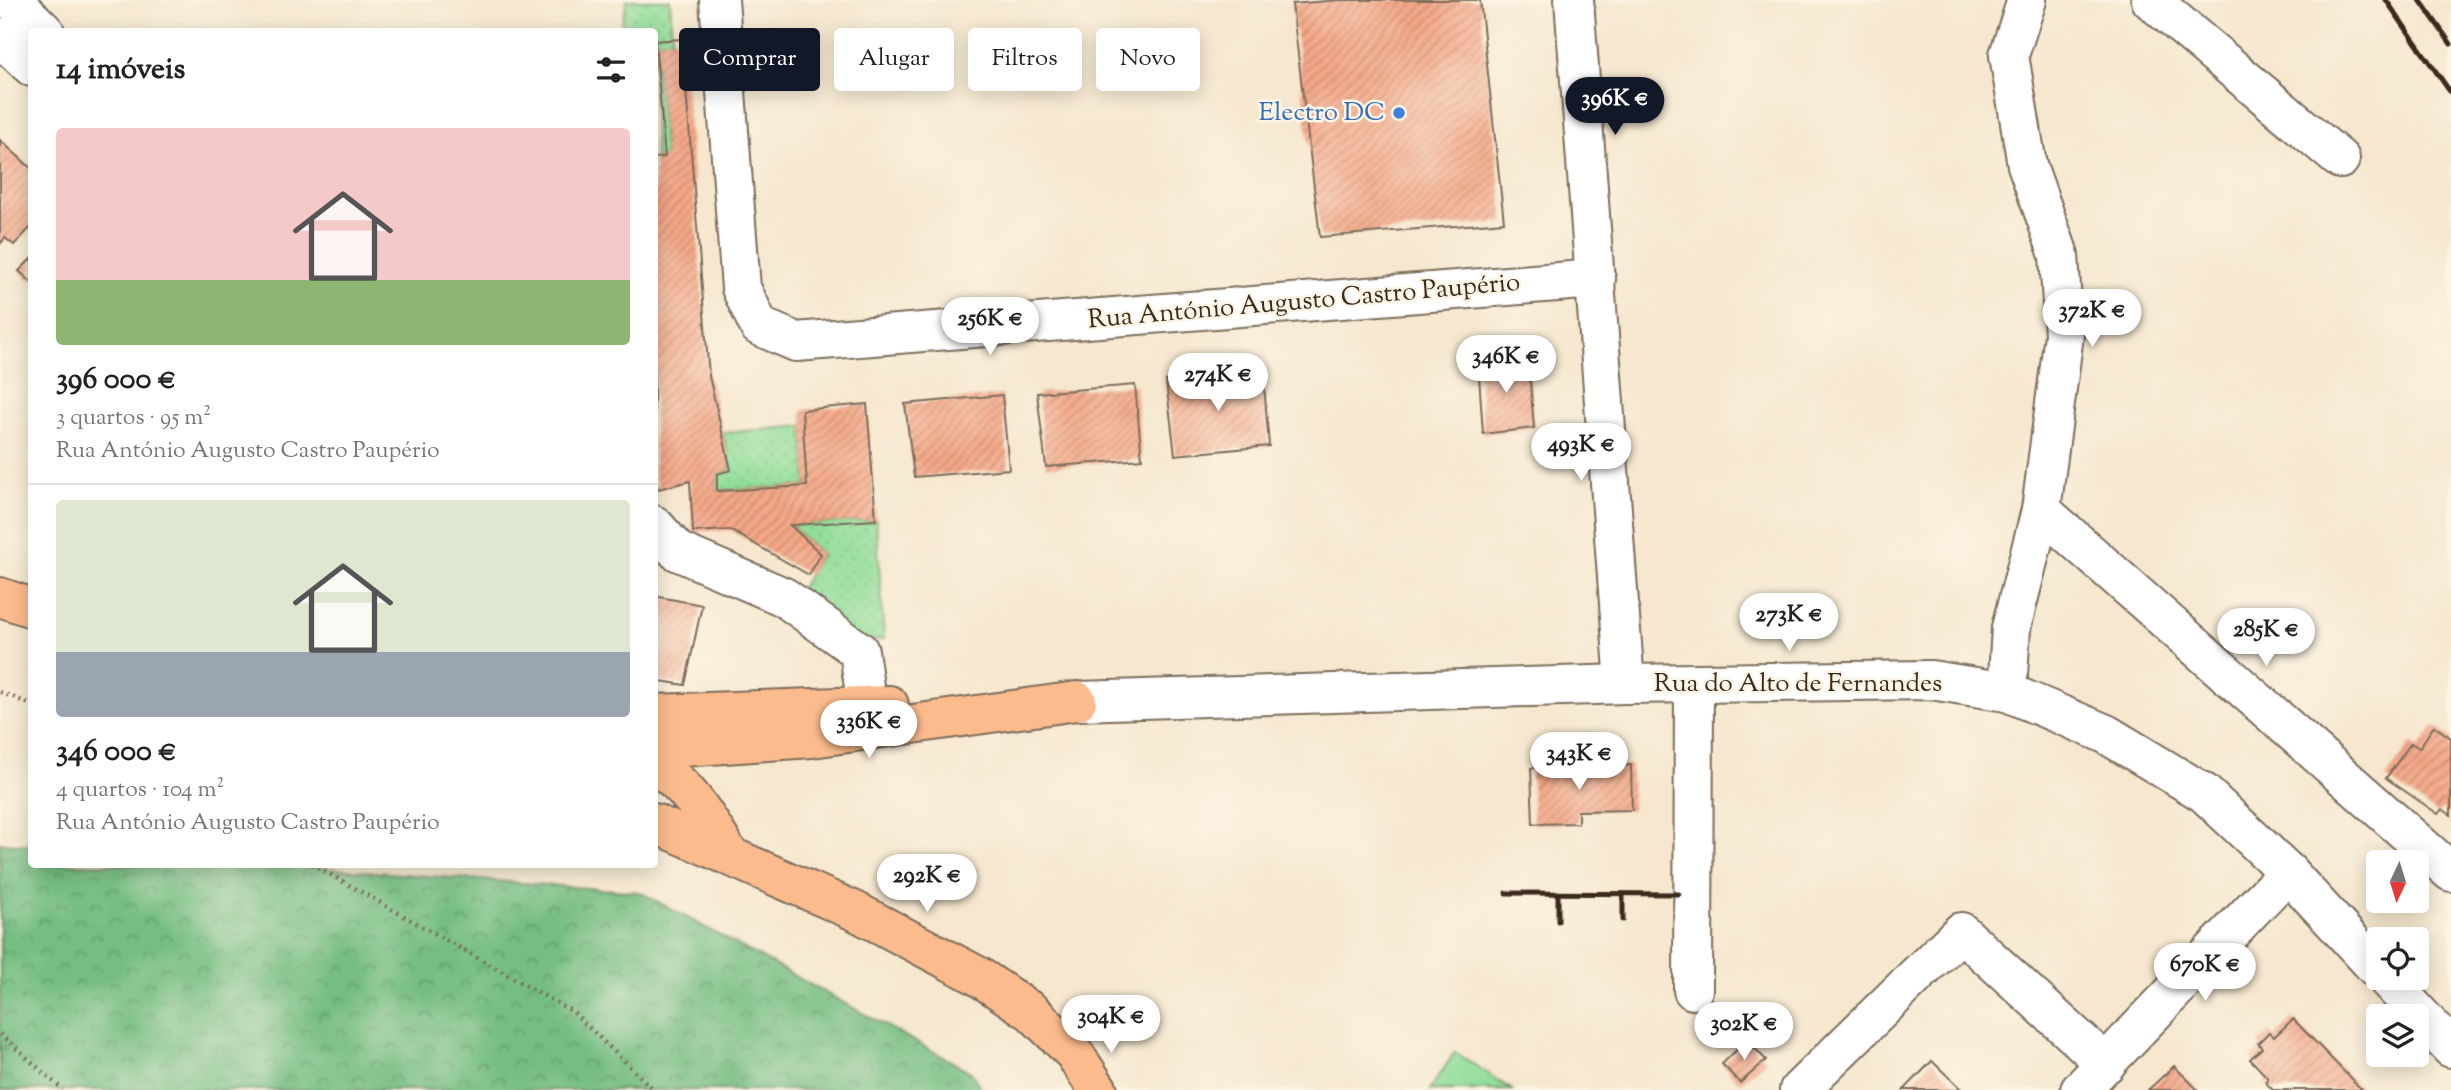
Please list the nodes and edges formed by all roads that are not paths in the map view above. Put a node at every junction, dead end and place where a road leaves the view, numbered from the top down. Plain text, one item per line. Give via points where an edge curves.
1 (12, 0) edge
2 (719, 0) edge
3 (1574, 0) edge
4 (2027, 0) edge
5 (2151, 0) edge
6 (41, 28) edge
7 (0, 37) edge
8 (28, 63) edge
9 (2340, 159) dead end
10 (1596, 279) junction
11 (2041, 510) junction
12 (658, 530) edge
13 (0, 597) edge
14 (28, 607) edge
15 (1625, 684) junction
16 (1694, 684) junction
17 (2007, 692) junction
18 (1077, 701) joint
19 (658, 714) edge
20 (868, 718) junction
21 (743, 742) junction
22 (658, 749) edge
23 (658, 767) edge
24 (700, 808) junction
25 (658, 823) edge
26 (728, 853) junction
27 (2288, 872) junction
28 (2451, 872) edge
29 (2366, 957) edge
30 (1693, 990) dead end
31 (2397, 990) edge
32 (2451, 1048) edge
33 (2093, 1077) edge
34 (1098, 1090) edge
35 (1799, 1090) edge

1 - 6 street
2 - 10 street, Rua António Augusto Castro Paupério via 741,288 759,326 796,342
3 - 10 street
4 - 11 street via 2010,55 2027,165 2059,255 2064,335
5 - 9 street
7 - 8 street
10 - 15 street
11 - 17 street via 2011,628
11 - 28 street
12 - 20 street via 677,551 784,597 859,651
13 - 14 main road
15 - 16 street, Rua do Alto de Fernandes
15 - 18 street, Rua do Alto de Fernandes
16 - 17 street, Rua do Alto de Fernandes via 1931,681
16 - 30 street
17 - 27 street, Rua do Alto de Fernandes via 2106,734 2204,793
18 - 20 main road, Rua do Alto de Fernandes
19 - 20 main road, Rua do Alto de Fernandes
20 - 21 main road, Rua do Alto de Fernandes
21 - 22 main road, Rua do Alto de Fernandes
21 - 24 main road via 710,768
23 - 24 main road
24 - 26 main road
25 - 26 main road
26 - 34 main road via 855,911 978,976 1032,1012 1074,1053
27 - 29 street, Rua do Alto de Fernandes
27 - 33 street
31 - 32 street
33 - 35 street via 1961,932

